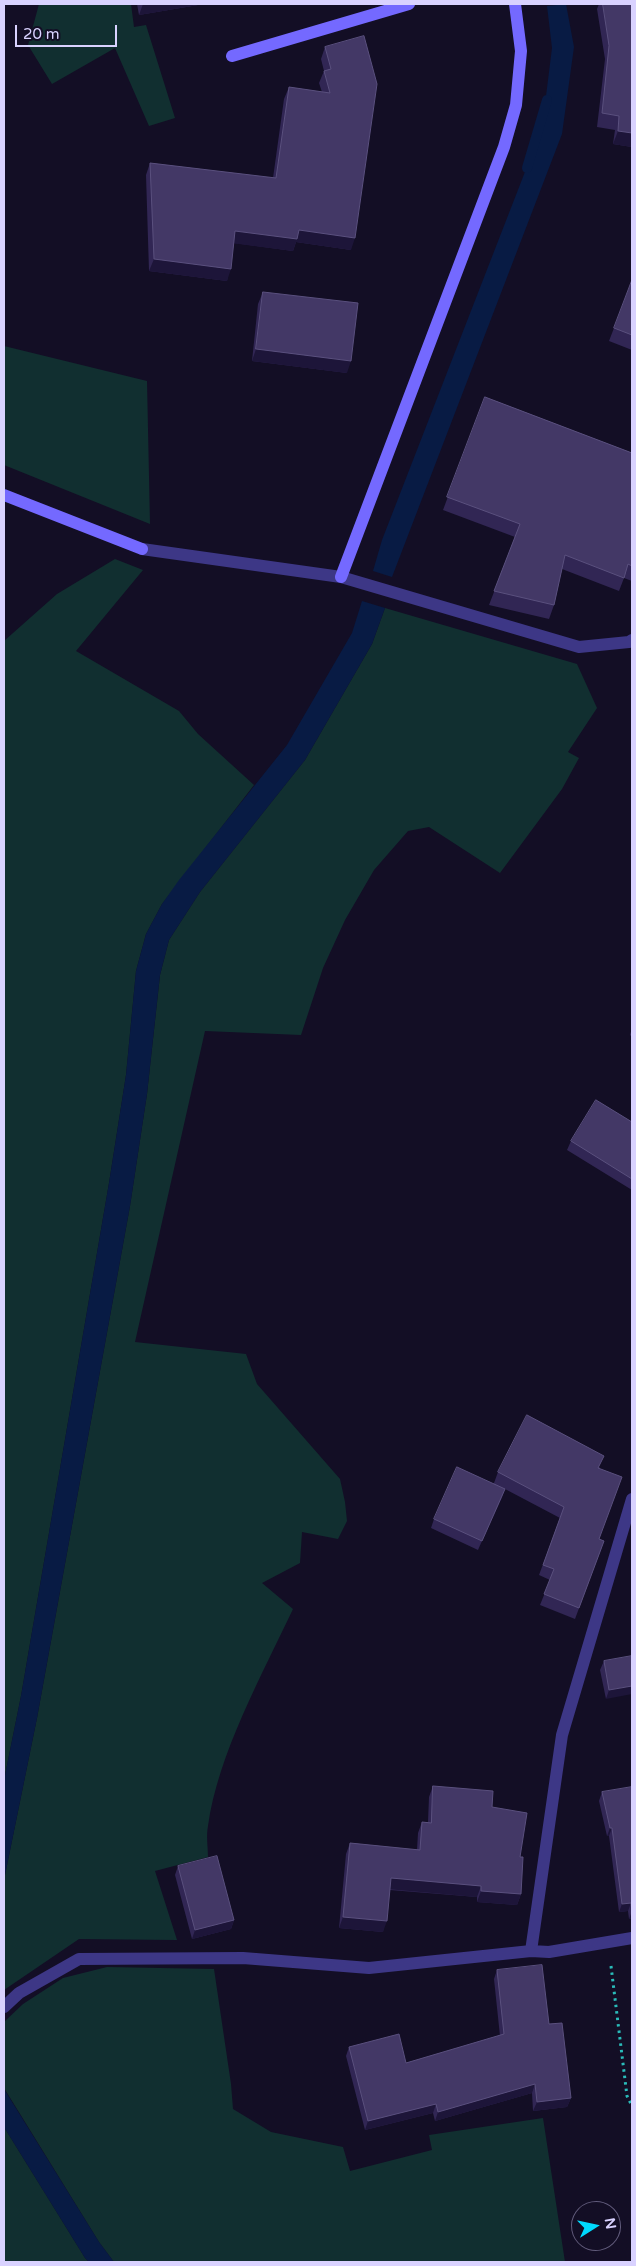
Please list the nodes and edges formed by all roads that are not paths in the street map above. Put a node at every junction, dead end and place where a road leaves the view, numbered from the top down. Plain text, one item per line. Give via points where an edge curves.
1 (409, 4) edge
2 (515, 4) edge
3 (232, 56) dead end
4 (4, 495) edge
5 (341, 577) junction
6 (632, 640) edge
7 (632, 1500) edge
8 (632, 1938) edge
9 (531, 1951) junction
10 (4, 2007) edge

1 - 3 street
2 - 5 street via 521,51 516,105 504,147
4 - 5 street via 142,549
5 - 6 street via 579,647
7 - 9 street via 562,1734
8 - 9 street via 549,1952
9 - 10 street via 369,1968 243,1958 79,1959 20,1993

